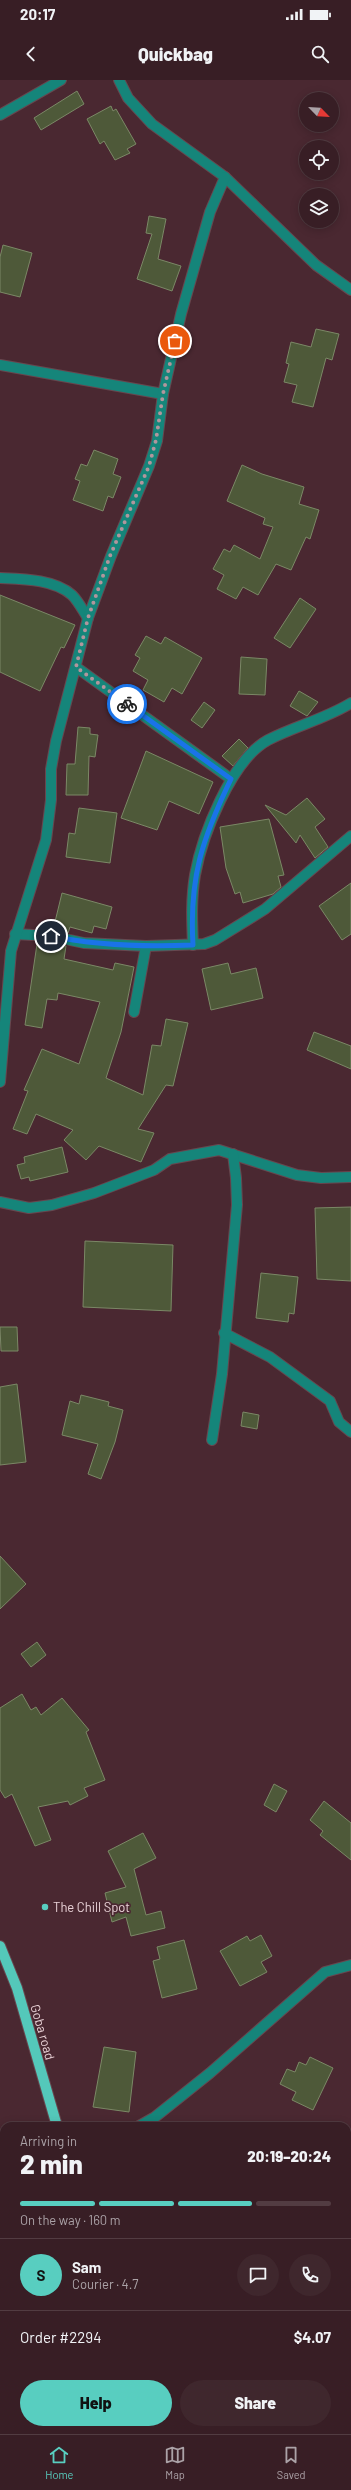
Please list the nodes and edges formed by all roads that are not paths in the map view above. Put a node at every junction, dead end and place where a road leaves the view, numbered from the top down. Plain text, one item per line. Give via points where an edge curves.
1 (61, 80) edge
2 (119, 80) edge
3 (0, 115) edge
4 (225, 177) junction
5 (351, 290) edge
6 (0, 365) edge
7 (163, 394) junction
8 (0, 578) edge
9 (88, 618) junction
10 (76, 667) junction
11 (351, 703) edge
12 (231, 779) junction
13 (351, 836) edge
14 (15, 934) junction
15 (193, 945) junction
16 (146, 946) junction
17 (134, 1012) dead end
18 (0, 1082) edge
19 (233, 1154) junction
20 (351, 1177) edge
21 (0, 1202) edge
22 (224, 1333) junction
23 (351, 1432) edge
24 (212, 1440) dead end
25 (0, 1946) edge
26 (351, 1965) edge
27 (56, 2122) edge
28 (146, 2122) edge

1 - 3 street
2 - 4 street via 128,98 147,119
4 - 5 street via 316,265
4 - 7 street via 210,212
6 - 7 street
7 - 9 street via 149,466 110,556
8 - 9 street via 45,583 63,590 76,600
9 - 10 street
10 - 12 street
10 - 14 street via 50,769 46,840
11 - 12 street via 336,712 267,741 250,754
12 - 15 street via 199,858 191,909
13 - 15 street via 265,909 215,940
14 - 16 street via 51,936 84,943
14 - 18 street via 11,951
15 - 16 street
16 - 17 street
19 - 20 street via 297,1175 321,1178
19 - 21 street via 219,1150 170,1159 154,1170 94,1193 52,1205 30,1208
19 - 22 street via 237,1205
22 - 23 street via 270,1357 330,1401 339,1422
22 - 24 street via 222,1374
25 - 27 main road, Goba road via 17,1988
26 - 28 street via 325,1972 210,2073

